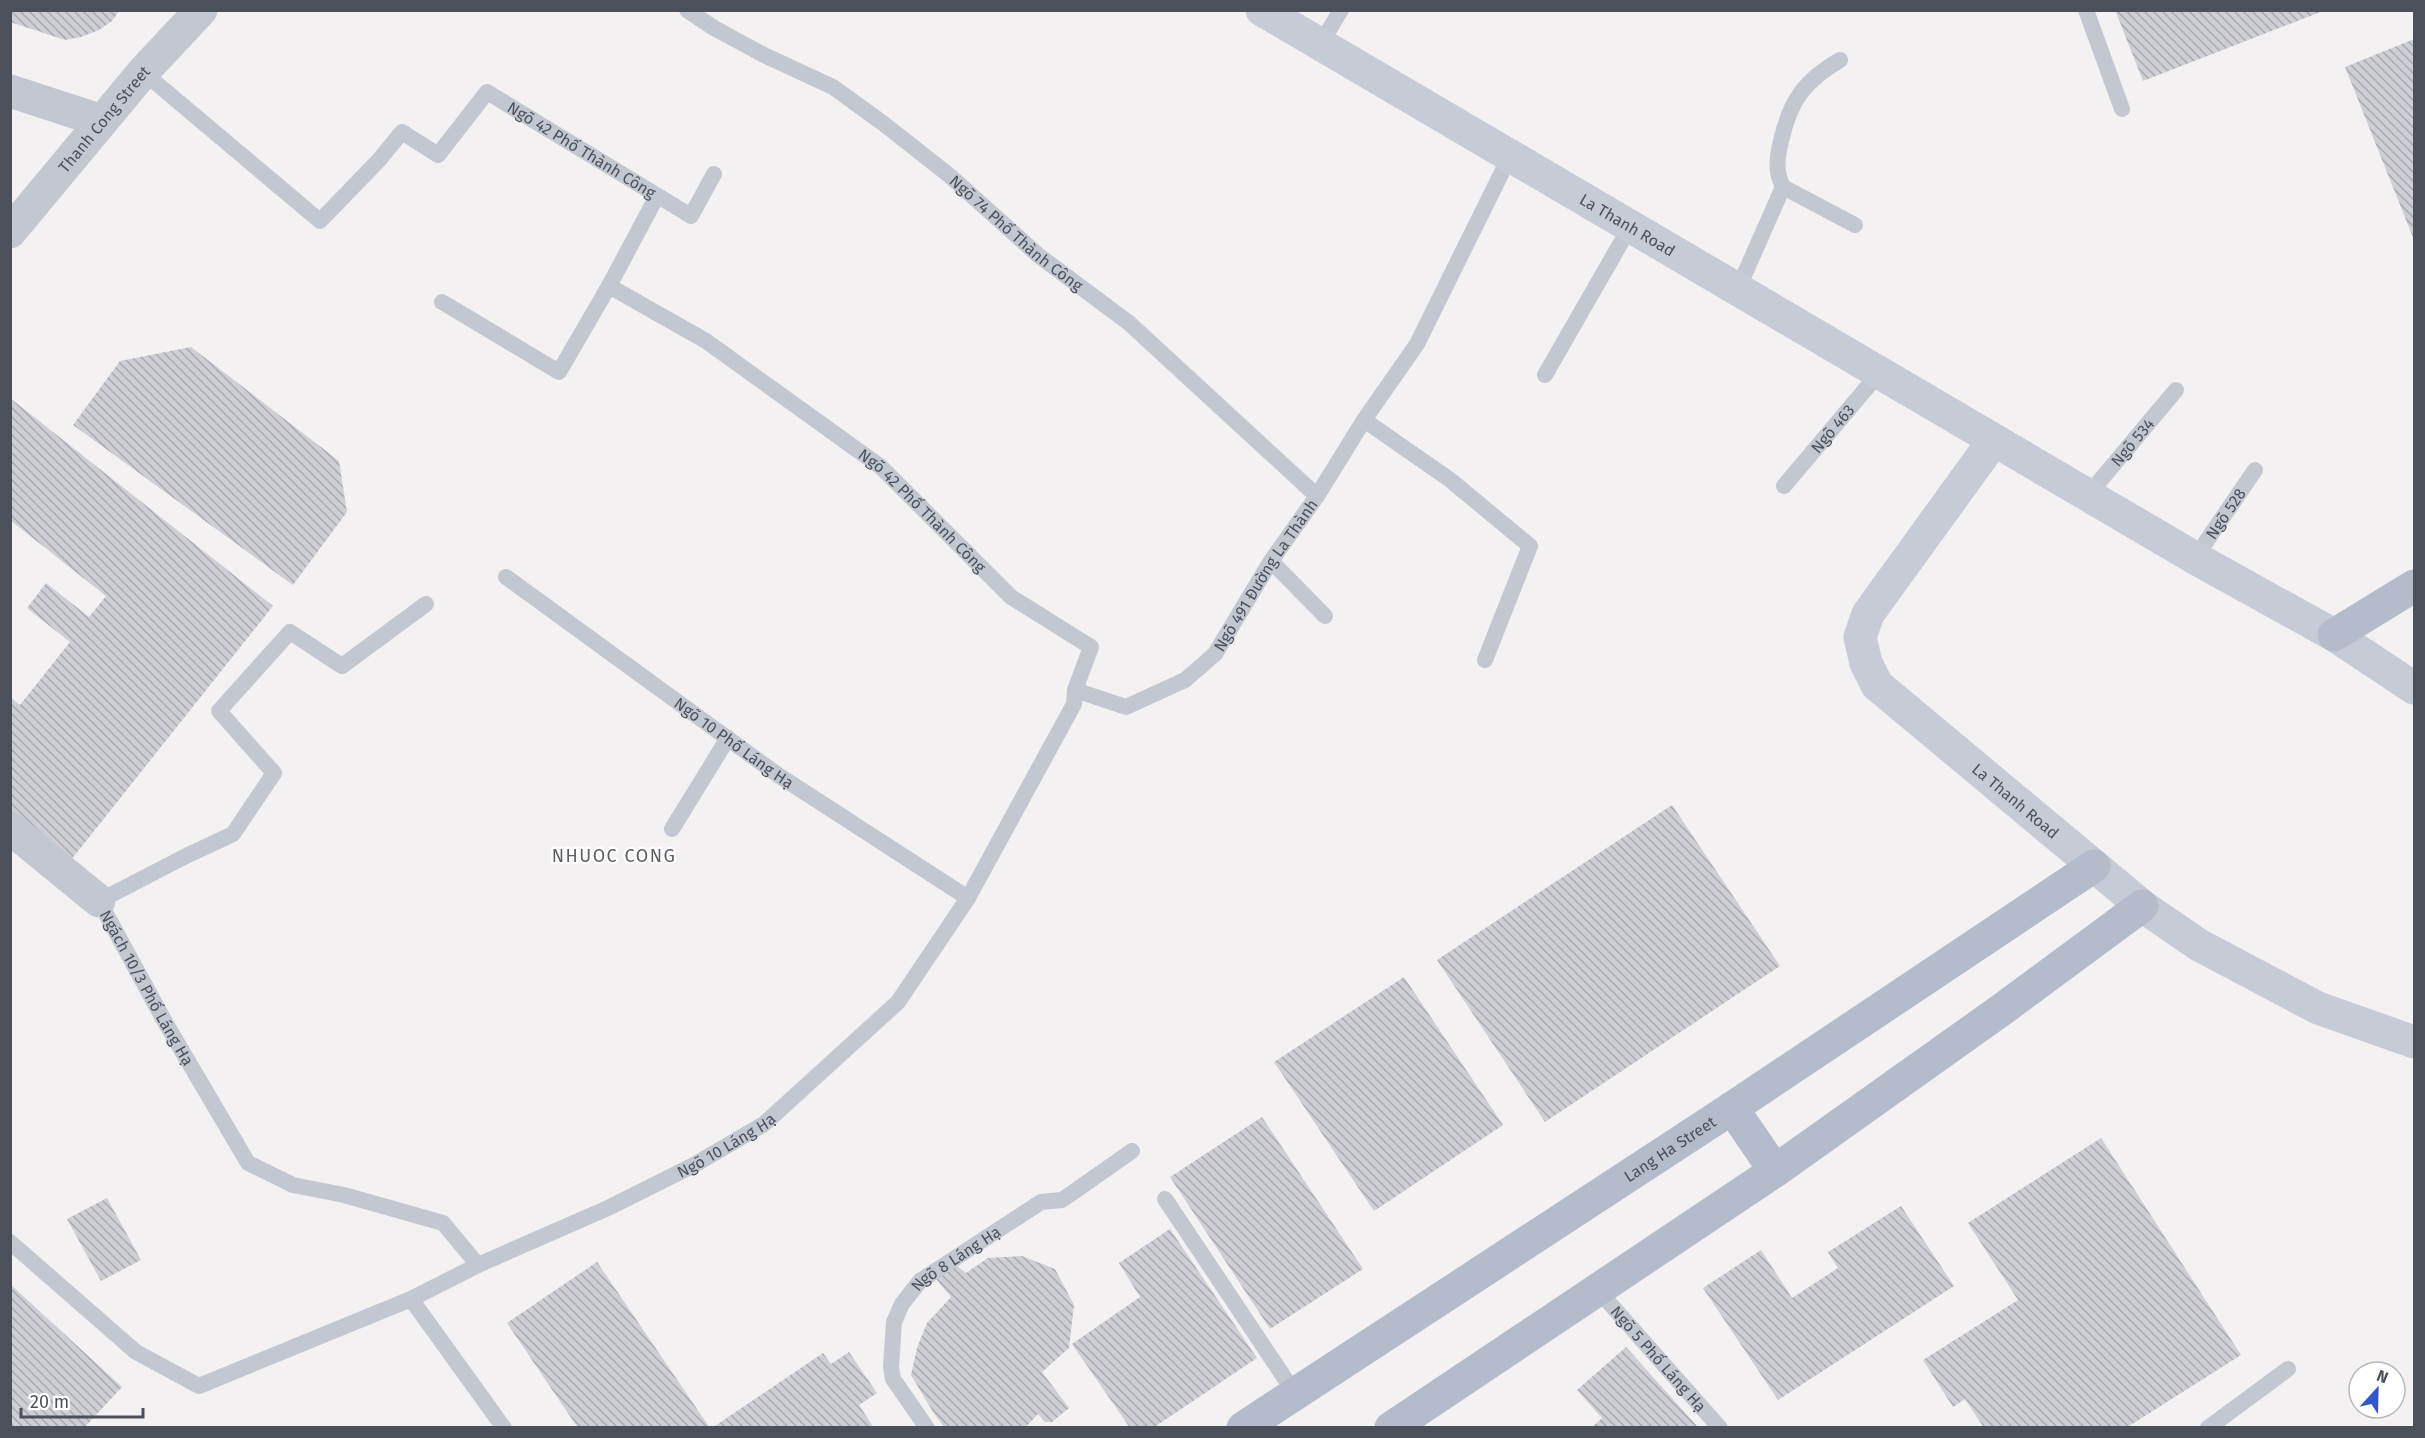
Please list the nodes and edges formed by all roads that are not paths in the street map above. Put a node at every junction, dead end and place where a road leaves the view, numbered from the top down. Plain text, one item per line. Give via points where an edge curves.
1 (201, 10) edge
2 (687, 10) edge
3 (1262, 10) edge
4 (1341, 10) edge
5 (2086, 10) edge
6 (1320, 45) junction
7 (1840, 60) dead end
8 (142, 72) junction
9 (10, 91) edge
10 (2122, 110) dead end
11 (102, 121) junction
12 (1510, 156) junction
13 (714, 174) dead end
14 (1783, 187) junction
15 (657, 196) junction
16 (1856, 225) dead end
17 (1630, 227) junction
18 (10, 232) edge
19 (609, 286) junction
20 (1738, 289) junction
21 (442, 302) dead end
22 (1880, 372) junction
23 (1545, 375) dead end
24 (2176, 390) dead end
25 (1364, 420) junction
26 (1994, 440) junction
27 (2255, 470) dead end
28 (1784, 486) dead end
29 (2088, 495) junction
30 (1317, 496) junction
31 (2195, 558) junction
32 (1271, 561) junction
33 (506, 577) dead end
34 (2415, 586) edge
35 (426, 604) dead end
36 (1325, 616) dead end
37 (2334, 635) junction
38 (1485, 660) dead end
39 (2415, 688) edge
40 (1075, 690) junction
41 (728, 738) junction
42 (10, 828) edge
43 (672, 830) dead end
44 (2094, 866) junction
45 (968, 898) junction
46 (99, 901) junction
47 (2142, 906) junction
48 (2415, 1042) edge
49 (1732, 1108) junction
50 (1132, 1151) dead end
51 (1775, 1171) junction
52 (1165, 1199) dead end
53 (10, 1242) edge
54 (478, 1265) junction
55 (1597, 1289) junction
56 (411, 1299) junction
57 (2288, 1369) dead end
58 (1294, 1392) junction
59 (504, 1428) edge
60 (927, 1428) edge
61 (1243, 1428) edge
62 (1391, 1428) edge
63 (1720, 1428) edge
64 (2208, 1428) edge

1 - 8 street, Thanh Cong Street
2 - 30 lane, Ngõ 74 Phố Thành Công via 764,55 833,87 884,124 950,176 1038,255 1129,323
3 - 6 main road, La Thanh Road
4 - 6 lane
5 - 10 lane
6 - 12 main road, La Thanh Road
7 - 14 lane via 1809,81 1790,108 1777,158
8 - 11 street, Thanh Cong Street
8 - 15 lane, Ngõ 42 Phố Thành Công via 320,221 402,132 438,155 487,92
9 - 11 street
11 - 18 street, Thanh Cong Street
12 - 17 main road, La Thanh Road
12 - 25 lane, Ngõ 491 Đường La Thành via 1417,344
13 - 15 lane via 691,216
14 - 16 lane
14 - 20 lane
15 - 19 lane, Ngõ 42 Phố Thành Công
17 - 20 main road, La Thanh Road
17 - 23 lane
19 - 21 lane via 559,372
19 - 40 lane, Ngõ 42 Phố Thành Công via 706,341 881,468 1011,597 1091,647
20 - 22 main road, La Thanh Road
22 - 26 main road, La Thanh Road
22 - 28 lane, Ngõ 463
24 - 29 lane, Ngõ 534
25 - 30 lane, Ngõ 491 Đường La Thành
25 - 38 lane via 1449,479 1530,546
26 - 29 main road, La Thanh Road
26 - 44 main road, La Thanh Road via 1868,614 1860,637 1866,663 1877,685
27 - 31 lane, Ngõ 528
29 - 31 main road, La Thanh Road
30 - 32 lane, Ngõ 491 Đường La Thành
31 - 37 main road, La Thanh Road
32 - 36 lane
32 - 40 lane, Ngõ 491 Đường La Thành via 1215,654 1185,680 1126,707
33 - 41 lane, Ngõ 10 Phố Láng Hạ
34 - 37 main road
35 - 46 lane, Ngách 10/3 Phố Láng Hạ via 342,666 290,632 219,711 274,773 233,834
37 - 39 main road, La Thanh Road
40 - 45 lane via 1074,704
41 - 43 lane
41 - 45 lane, Ngõ 10 Phố Láng Hạ
42 - 46 street
44 - 47 main road, La Thanh Road
44 - 49 main road, Lang Ha Street
45 - 54 lane, Ngõ 10 Láng Hạ via 898,1002 764,1124 694,1166
46 - 54 lane, Ngách 10/3 Phố Láng Hạ via 248,1163 292,1185 443,1223
47 - 48 main road, La Thanh Road via 2199,945 2318,1008
47 - 51 main road
49 - 51 main road
49 - 58 main road, Lang Ha Street
50 - 60 lane, Ngõ 8 Láng Hạ via 1062,1200 1041,1202 920,1281 902,1304 894,1322 893,1379
51 - 55 main road
52 - 58 lane
53 - 56 lane, Ngõ 10 Láng Hạ via 136,1352 199,1386
54 - 56 lane, Ngõ 10 Láng Hạ
55 - 62 main road
55 - 63 lane, Ngõ 5 Phố Láng Hạ
56 - 59 lane
57 - 64 lane
58 - 61 main road, Lang Ha Street

